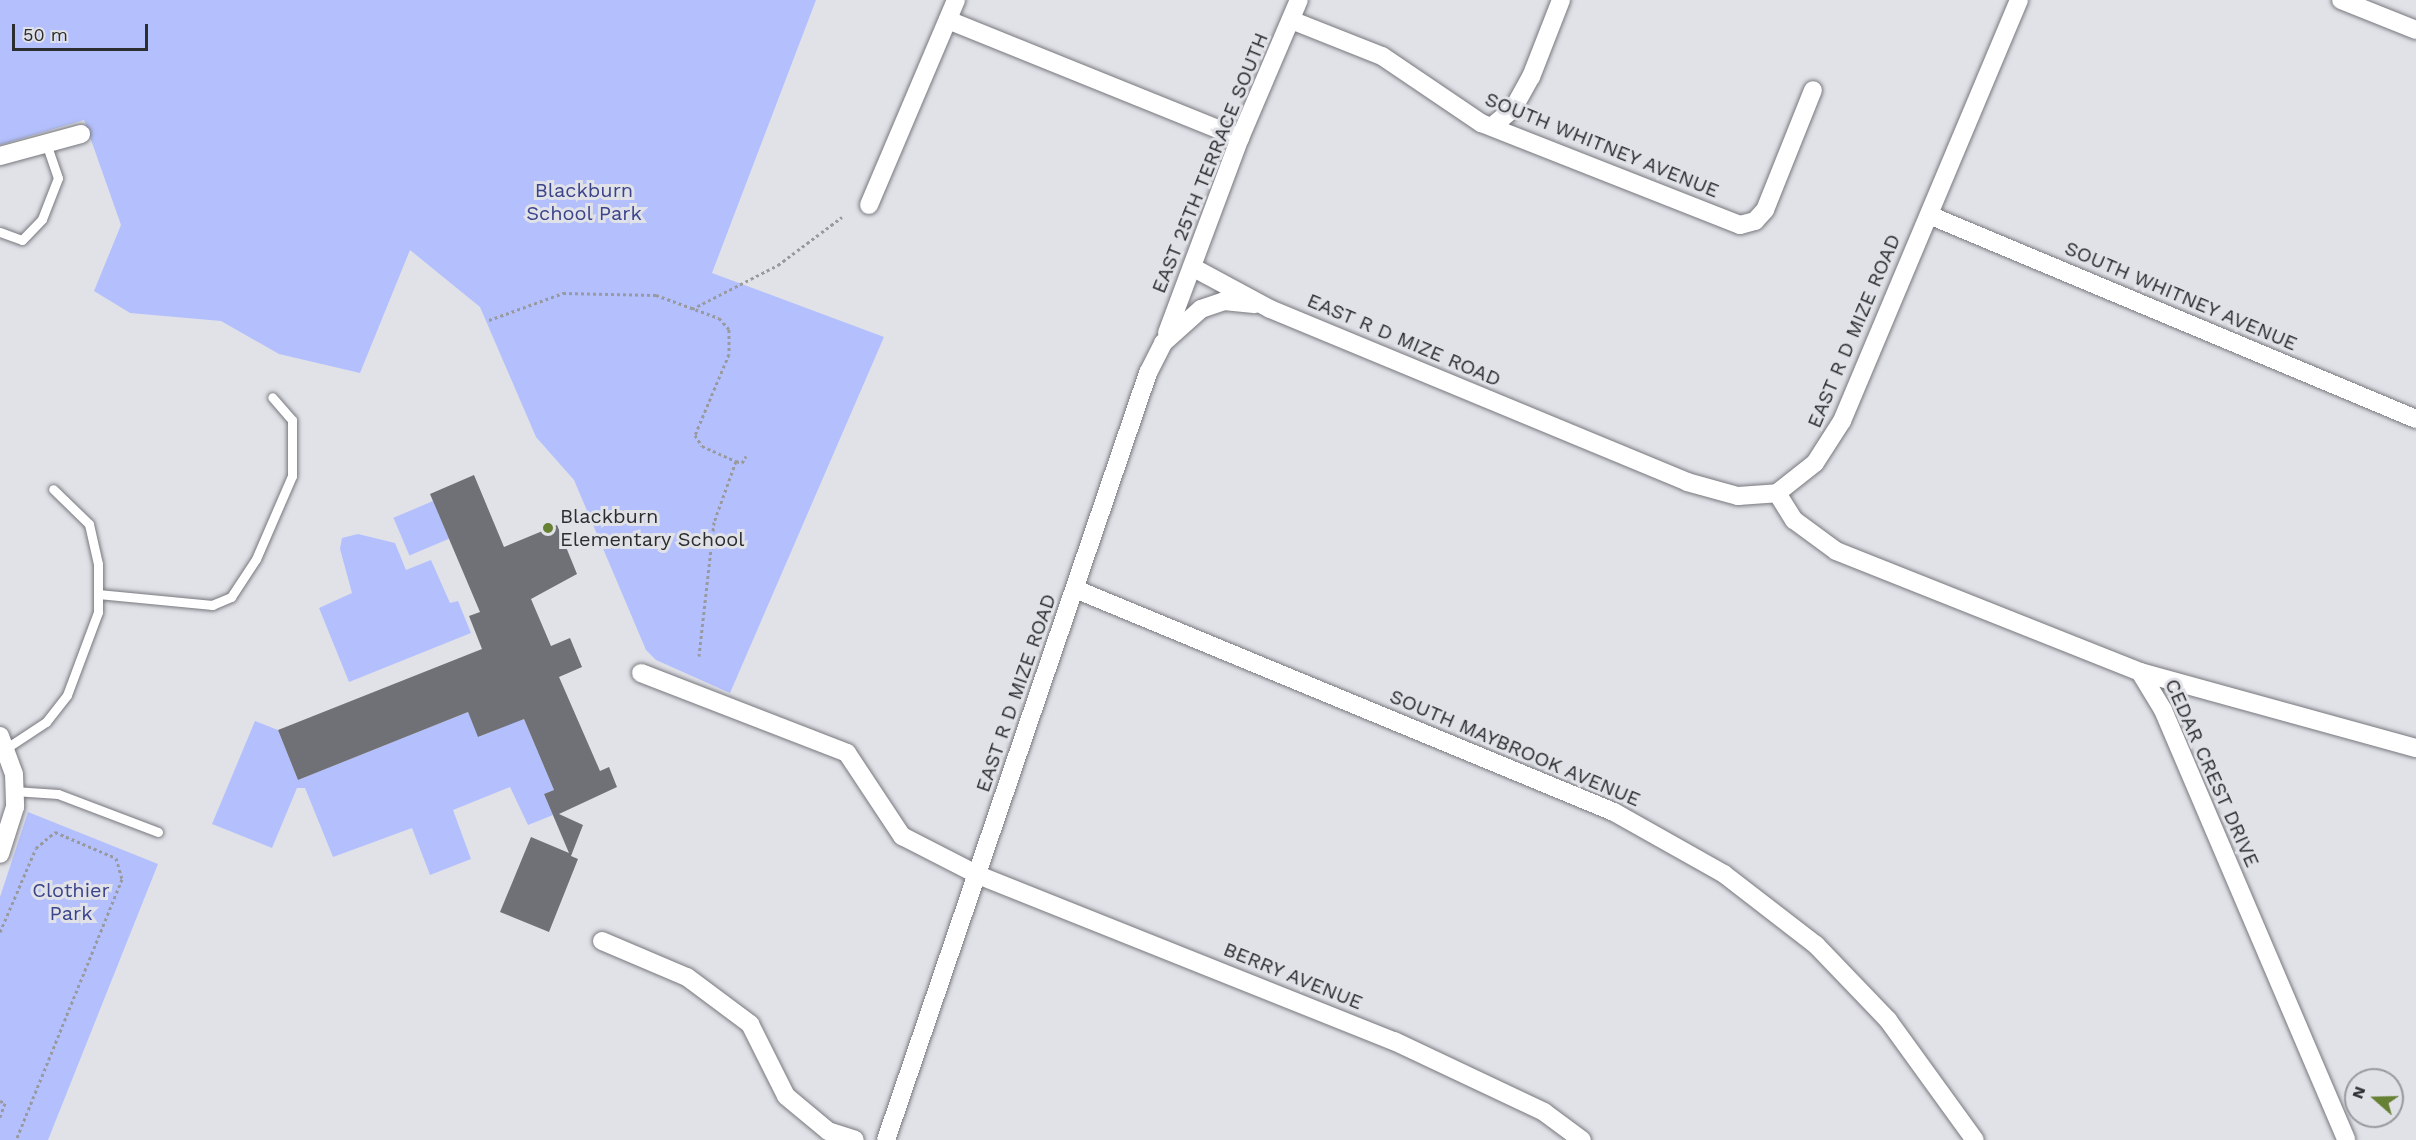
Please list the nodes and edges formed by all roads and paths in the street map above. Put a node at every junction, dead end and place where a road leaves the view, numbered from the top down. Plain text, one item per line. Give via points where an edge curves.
1 (956, 0) edge
2 (1299, 0) edge
3 (1562, 0) edge
4 (2019, 0) edge
5 (2341, 0) edge
6 (948, 20) junction
7 (1292, 20) junction
8 (2416, 30) edge
9 (1813, 90) dead end
10 (1495, 124) junction
11 (81, 134) dead end
12 (1240, 138) junction
13 (46, 143) junction
14 (0, 156) edge
15 (869, 205) dead end
16 (1929, 215) junction
17 (842, 217) dead end
18 (0, 232) edge
19 (1192, 267) junction
20 (692, 309) junction
21 (1270, 309) junction
22 (489, 320) dead end
23 (1163, 343) junction
24 (272, 397) dead end
25 (2416, 419) edge
26 (746, 456) dead end
27 (736, 461) junction
28 (53, 489) dead end
29 (1777, 493) junction
30 (1075, 589) junction
31 (98, 594) junction
32 (699, 656) dead end
33 (2140, 672) junction
34 (641, 673) dead end
35 (2, 742) edge
36 (2416, 748) edge
37 (14, 791) junction
38 (158, 832) dead end
39 (0, 854) edge
40 (978, 875) junction
41 (0, 932) edge
42 (602, 941) dead end
43 (0, 1101) edge
44 (0, 1117) edge
45 (16, 1140) edge
46 (855, 1140) edge
47 (886, 1140) edge
48 (1581, 1140) edge
49 (1975, 1140) edge
50 (2346, 1140) edge

1 - 6 street
2 - 7 street, EAST 25TH TERRACE SOUTH
3 - 10 street via 1532,77 1513,109
4 - 16 street, EAST R D MIZE ROAD
5 - 8 street
6 - 12 street
6 - 15 street
7 - 10 street, SOUTH WHITNEY AVENUE via 1382,56 1416,74 1465,114
7 - 12 street, EAST 25TH TERRACE SOUTH
9 - 10 street, SOUTH WHITNEY AVENUE via 1765,210 1755,221 1740,225 1506,134
11 - 13 street
12 - 19 street, EAST 25TH TERRACE SOUTH
13 - 14 street
13 - 18 lane via 58,178 42,219 21,240
16 - 25 street, SOUTH WHITNEY AVENUE
16 - 29 street, EAST R D MIZE ROAD via 1828,446 1815,464
17 - 20 path via 778,265
19 - 21 street, EAST R D MIZE ROAD
19 - 23 street, EAST 25TH TERRACE SOUTH
20 - 22 path via 656,295 564,293
20 - 27 path via 719,318 731,340 695,435 702,446
21 - 23 street, EAST R D MIZE ROAD via 1224,302 1183,321
21 - 29 street, EAST R D MIZE ROAD via 1687,482 1738,496
23 - 30 street, EAST R D MIZE ROAD via 1148,373
24 - 31 lane via 292,420 292,476 256,559 231,597 212,605
26 - 27 path via 742,463
27 - 32 path via 714,522
28 - 31 lane via 89,524 98,564
29 - 33 street, CEDAR CREST DRIVE via 1794,520 1836,551
30 - 40 street, EAST R D MIZE ROAD
30 - 49 street, SOUTH MAYBROOK AVENUE via 1614,812 1724,874 1816,945 1888,1020
31 - 35 lane via 98,612 67,695 46,722
33 - 36 street
33 - 50 street, CEDAR CREST DRIVE via 2163,710
34 - 40 street, BERRY AVENUE via 847,753 902,836
35 - 37 street
37 - 38 lane via 58,794
37 - 39 street via 9,831
40 - 47 street, EAST R D MIZE ROAD
40 - 48 street, BERRY AVENUE via 1394,1041 1544,1112
41 - 45 path via 36,848 55,832 116,858 122,879
42 - 46 street via 687,976 750,1024 786,1096 828,1131
43 - 44 path via 5,1103

